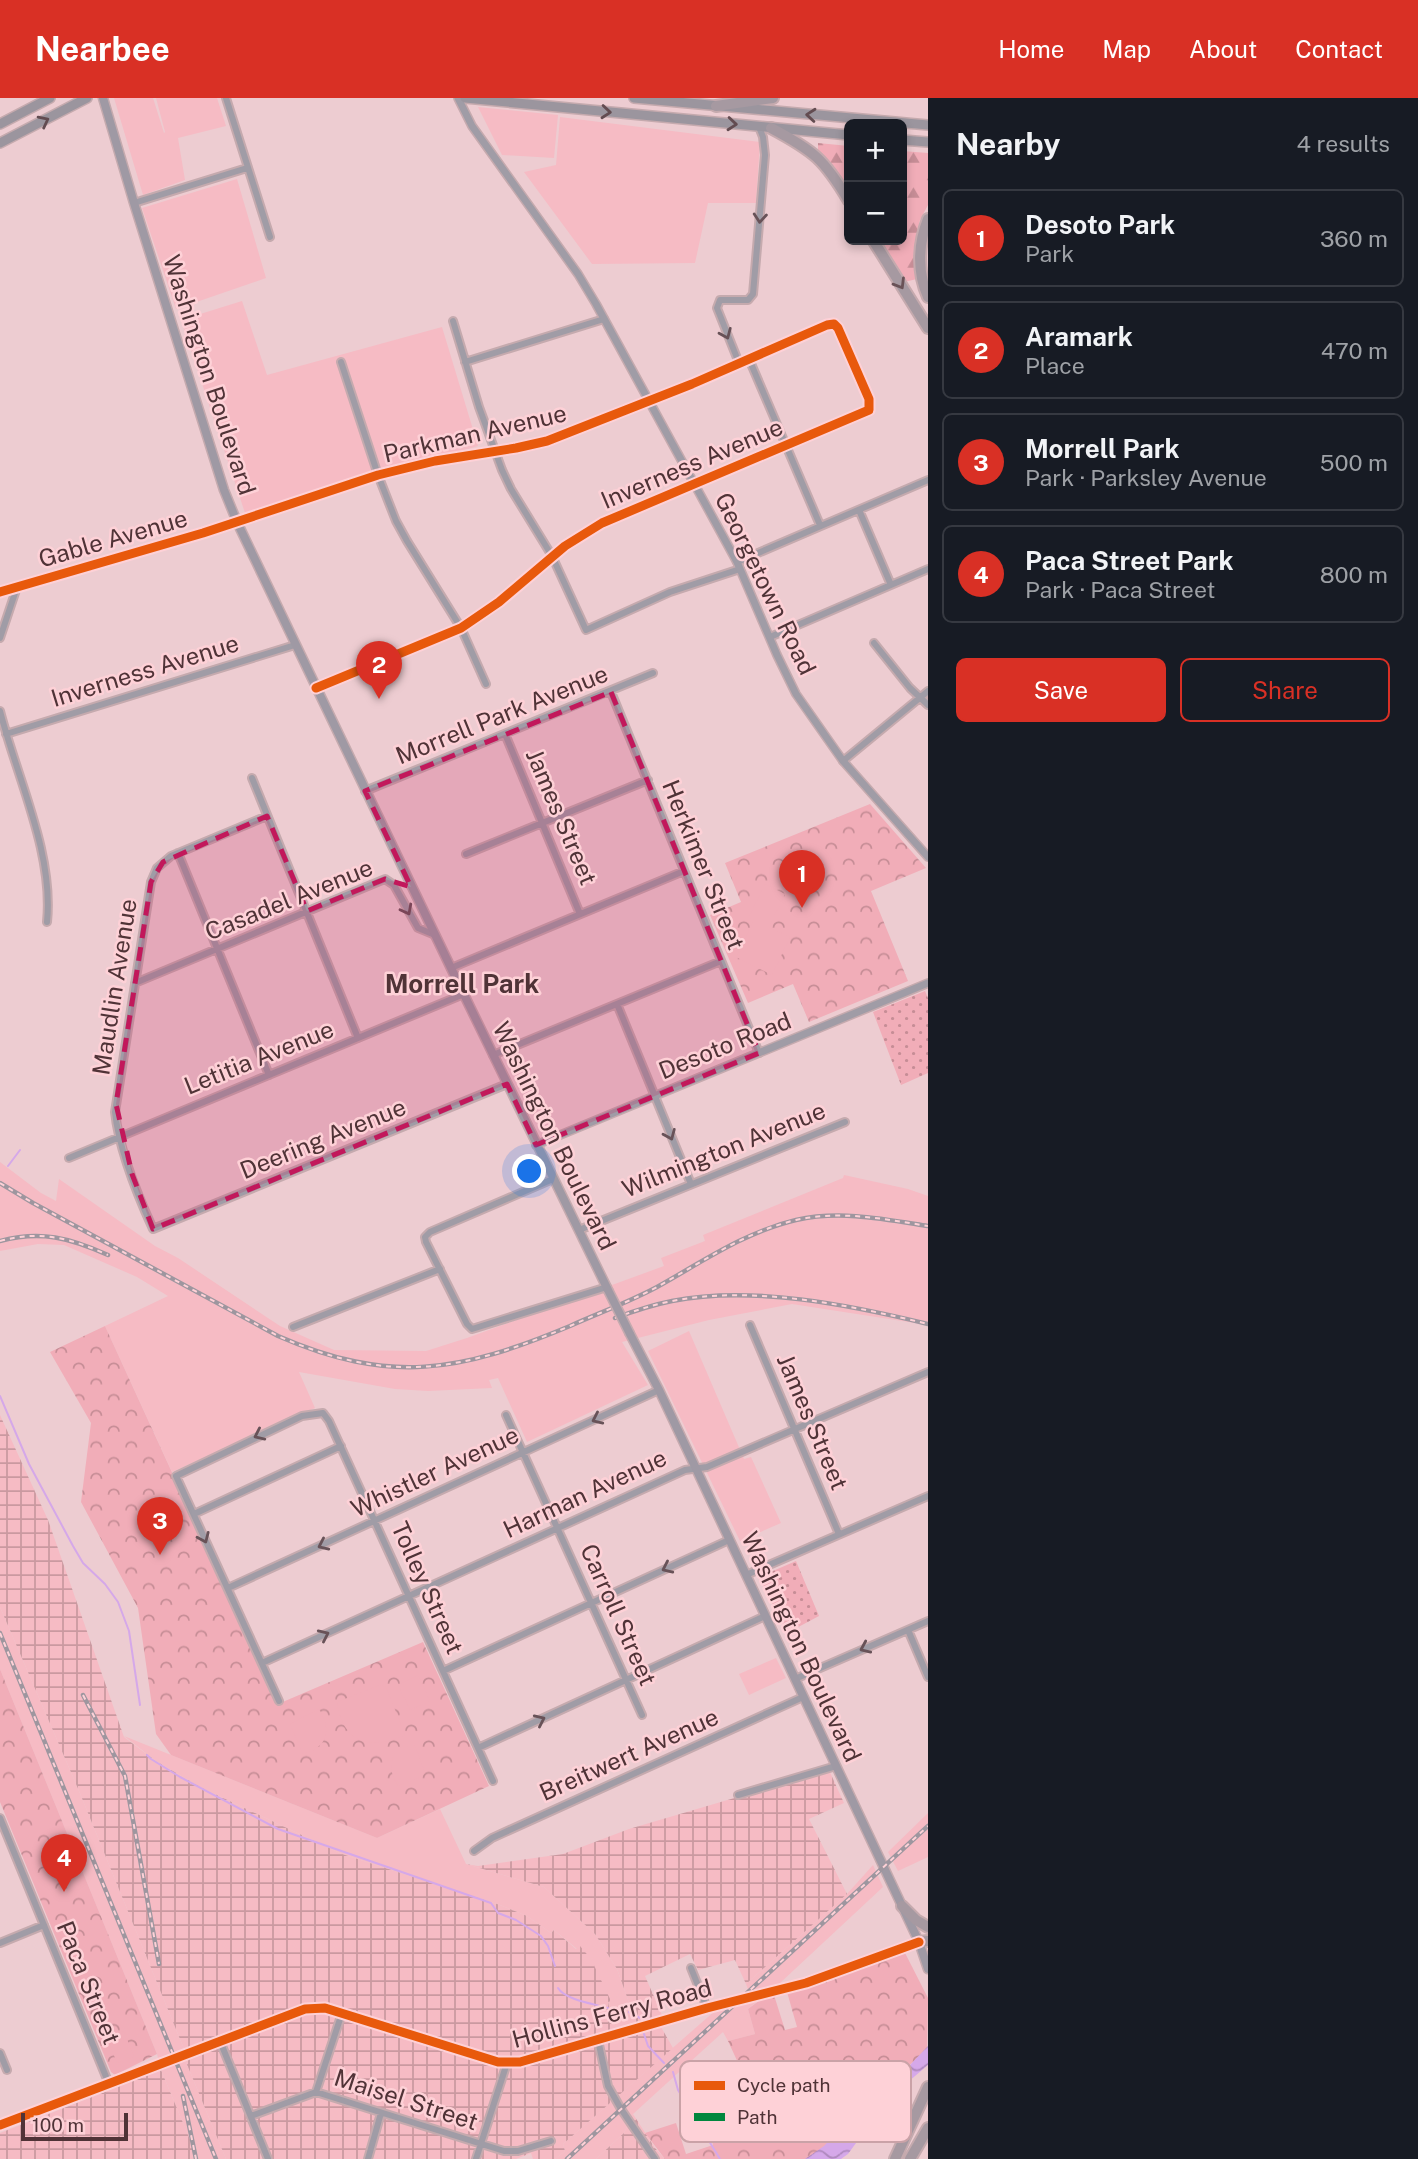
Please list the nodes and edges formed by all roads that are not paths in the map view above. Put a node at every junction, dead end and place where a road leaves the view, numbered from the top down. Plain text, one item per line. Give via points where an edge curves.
1 (50, 98) edge
2 (87, 98) edge
3 (103, 98) edge
4 (226, 98) edge
5 (458, 98) edge
6 (465, 98) edge
7 (634, 98) edge
8 (773, 98) edge
9 (665, 99) edge
10 (716, 106) junction
11 (0, 124) edge
12 (928, 125) edge
13 (759, 127) junction
14 (771, 128) junction
15 (844, 135) edge
16 (907, 140) edge
17 (928, 142) edge
18 (0, 143) edge
19 (247, 168) junction
20 (844, 193) edge
21 (134, 203) junction
22 (928, 219) edge
23 (270, 237) dead end
24 (876, 245) edge
25 (928, 297) edge
26 (604, 318) junction
27 (453, 321) dead end
28 (928, 328) edge
29 (749, 359) junction
30 (341, 362) dead end
31 (465, 362) junction
32 (739, 363) junction
33 (649, 402) junction
34 (870, 407) joint
35 (786, 446) junction
36 (494, 452) junction
37 (378, 475) junction
38 (928, 480) edge
39 (695, 485) junction
40 (859, 510) junction
41 (237, 522) junction
42 (820, 525) junction
43 (552, 556) junction
44 (739, 566) junction
45 (928, 569) edge
46 (891, 585) junction
47 (17, 587) junction
48 (0, 592) edge
49 (461, 628) junction
50 (770, 637) junction
51 (0, 638) edge
52 (874, 643) dead end
53 (295, 645) junction
54 (653, 673) dead end
55 (486, 684) dead end
56 (316, 688) junction
57 (928, 691) edge
58 (611, 692) junction
59 (921, 696) junction
60 (928, 705) edge
61 (0, 711) edge
62 (6, 734) junction
63 (505, 734) junction
64 (843, 761) junction
65 (252, 778) dead end
66 (648, 780) junction
67 (365, 791) junction
68 (267, 816) junction
69 (542, 822) junction
70 (178, 853) junction
71 (466, 854) dead end
72 (928, 857) edge
73 (684, 871) junction
74 (307, 912) junction
75 (580, 914) junction
76 (47, 922) dead end
77 (435, 935) junction
78 (217, 949) junction
79 (721, 961) junction
80 (450, 968) junction
81 (135, 983) junction
82 (928, 983) edge
83 (464, 994) junction
84 (617, 1004) junction
85 (358, 1038) junction
86 (759, 1053) junction
87 (493, 1055) junction
88 (269, 1075) junction
89 (507, 1084) junction
90 (654, 1096) junction
91 (845, 1122) dead end
92 (120, 1136) junction
93 (536, 1145) junction
94 (69, 1158) dead end
95 (553, 1179) junction
96 (691, 1184) junction
97 (153, 1229) joint
98 (579, 1230) junction
99 (440, 1269) junction
100 (607, 1289) junction
101 (750, 1325) dead end
102 (293, 1327) dead end
103 (928, 1372) edge
104 (659, 1390) junction
105 (506, 1415) dead end
106 (794, 1429) junction
107 (341, 1446) junction
108 (523, 1453) junction
109 (695, 1467) junction
110 (928, 1496) edge
111 (194, 1514) junction
112 (375, 1521) junction
113 (557, 1528) junction
114 (839, 1534) junction
115 (729, 1540) junction
116 (746, 1575) junction
117 (228, 1588) junction
118 (409, 1596) junction
119 (591, 1603) junction
120 (765, 1616) junction
121 (928, 1621) edge
122 (908, 1630) junction
123 (261, 1663) junction
124 (443, 1671) junction
125 (928, 1677) edge
126 (795, 1679) junction
127 (626, 1680) junction
128 (803, 1697) junction
129 (279, 1701) dead end
130 (642, 1715) dead end
131 (478, 1748) junction
132 (836, 1766) junction
133 (493, 1781) dead end
134 (738, 1795) dead end
135 (0, 1818) edge
136 (474, 1852) dead end
137 (902, 1906) junction
138 (44, 1925) junction
139 (928, 1927) edge
140 (923, 1941) edge
141 (0, 1942) edge
142 (928, 1950) edge
143 (691, 1968) dead end
144 (928, 1969) edge
145 (707, 2008) junction
146 (342, 2013) junction
147 (598, 2039) junction
148 (220, 2041) junction
149 (0, 2053) edge
150 (507, 2063) junction
151 (7, 2070) dead end
152 (109, 2084) junction
153 (928, 2087) edge
154 (316, 2092) junction
155 (381, 2113) junction
156 (251, 2116) junction
157 (911, 2124) edge
158 (0, 2125) edge
159 (928, 2128) edge
160 (551, 2141) dead end
161 (480, 2144) junction
162 (268, 2159) edge
163 (368, 2159) edge
164 (476, 2159) edge
165 (655, 2159) edge
166 (910, 2159) edge

1 - 11 main road
18 -> 2 main road
3 - 21 main road, Washington Boulevard
4 - 19 street
5 - 26 street, Georgetown Road via 475,131 578,274
6 -> 13 main road
7 - 9 main road
8 - 10 highway
9 - 10 main road
12 -> 10 main road
13 - 14 main road
13 -> 32 street via 765,155 753,294 748,300 724,299 717,312
14 - 15 main road
14 - 20 highway via 813,152
16 - 17 main road
19 - 21 street
19 - 23 street
21 - 41 main road, Washington Boulevard
22 - 25 highway via 920,260
24 -> 28 highway
26 - 31 street
26 - 33 street, Georgetown Road
27 - 31 street
29 - 32 street, Parkman Avenue
29 - 34 street, Parkman Avenue via 834,324
29 - 35 street
30 - 37 street
31 - 36 street
32 - 33 street, Parkman Avenue
33 - 36 street, Parkman Avenue via 547,441
33 - 39 street, Georgetown Road
34 - 35 street, Inverness Avenue
35 - 39 street, Inverness Avenue
35 - 42 street
36 - 37 street, Parkman Avenue
36 - 43 street via 510,489
37 - 41 street, Parkman Avenue
37 - 49 street via 405,539
38 - 40 street
39 - 43 street, Inverness Avenue via 602,523
39 - 44 street, Georgetown Road
40 - 42 street
40 - 46 street
41 - 47 street, Gable Avenue
41 - 53 main road, Washington Boulevard
42 - 44 street
43 - 44 street via 586,629
43 - 49 street, Inverness Avenue
44 - 50 street, Georgetown Road
45 - 46 street
46 - 50 street
47 - 48 street, Gable Avenue
47 - 51 street
49 - 55 street
49 - 56 street, Inverness Avenue
50 - 64 street, Georgetown Road via 796,694
52 - 59 street
53 - 56 main road, Washington Boulevard
53 - 62 street, Inverness Avenue
54 - 58 street, Morrell Park Avenue
56 - 67 main road, Washington Boulevard
57 - 59 street
58 - 63 street, Morrell Park Avenue
58 - 66 street, Herkimer Street
59 - 60 street
59 - 64 street
61 - 62 street
62 - 76 street via 44,856
63 - 67 street, Morrell Park Avenue
63 - 69 street, James Street
64 - 72 street, Georgetown Road
65 - 68 street
66 - 69 street
66 - 73 street, Herkimer Street
67 - 77 main road, Washington Boulevard
68 - 70 street, Maudlin Avenue
68 - 74 street
69 - 71 street
69 - 75 street, James Street
70 - 78 street
70 - 81 street, Maudlin Avenue via 157,868 151,882
73 - 75 street
73 - 79 street, Herkimer Street
74 -> 77 street, Casadel Avenue via 385,879 394,886 418,928
74 - 78 street, Casadel Avenue
74 - 85 street
75 - 80 street
77 - 80 main road, Washington Boulevard
78 - 81 street, Casadel Avenue
78 - 88 street
79 - 84 street
79 - 86 street, Herkimer Street
80 - 83 main road, Washington Boulevard
81 - 92 street, Maudlin Avenue via 116,1104
82 - 86 street, Desoto Road
83 - 85 street, Letitia Avenue
83 - 87 main road, Washington Boulevard
84 - 87 street
84 - 90 street
85 - 88 street, Letitia Avenue
86 - 90 street, Desoto Road
87 - 89 main road, Washington Boulevard
88 - 92 street, Letitia Avenue
89 - 93 main road, Washington Boulevard
89 - 97 street, Deering Avenue
90 - 93 street, Desoto Road
90 -> 96 street
91 - 96 street, Wilmington Avenue
92 - 94 street, Letitia Avenue
92 - 97 street, Maudlin Avenue
93 - 95 main road, Washington Boulevard
95 - 98 main road, Washington Boulevard
95 - 99 street via 430,1232 426,1242
96 - 98 street, Wilmington Avenue
98 - 100 main road, Washington Boulevard
99 - 100 street via 472,1329
99 - 102 street
100 - 104 main road, Washington Boulevard, bridge
101 - 106 street, James Street
103 - 106 street, Harman Avenue
104 -> 108 street, Whistler Avenue
104 - 109 main road, Washington Boulevard
105 - 108 street, Carroll Street
106 - 109 street, Harman Avenue via 707,1467
106 - 114 street, James Street
107 - 111 street
107 -> 111 street, Tolley Street via 323,1413 302,1416 176,1476
107 - 112 street, Tolley Street
108 - 112 street, Whistler Avenue
108 - 113 street, Carroll Street
109 - 113 street, Harman Avenue
109 - 115 main road, Washington Boulevard
110 - 114 street
111 -> 117 street
112 -> 117 street, Whistler Avenue
112 - 118 street, Tolley Street
113 - 118 street, Harman Avenue
113 - 119 street, Carroll Street
114 - 116 street
115 - 116 main road, Washington Boulevard
115 -> 119 street
116 - 120 main road, Washington Boulevard
117 - 123 street
123 -> 118 street, Harman Avenue
118 - 124 street, Tolley Street
119 - 124 street
119 - 127 street, Carroll Street
120 - 126 main road, Washington Boulevard
120 - 127 street
121 - 122 street
122 - 125 street
122 -> 126 street
123 - 129 street
124 - 131 street, Tolley Street
126 - 128 main road, Washington Boulevard
127 - 130 street, Carroll Street
131 -> 127 street
128 - 132 main road, Washington Boulevard
128 - 136 street, Breitwert Avenue via 492,1838
131 - 133 street, Tolley Street
132 - 134 street
132 - 137 main road, Washington Boulevard
135 - 138 street, Paca Street
137 - 139 highway
137 - 140 main road, Washington Boulevard
138 - 141 street
138 - 152 street, Paca Street
140 - 142 main road, Washington Boulevard
140 - 144 main road, Washington Boulevard
140 - 145 street, Hollins Ferry Road via 806,1983
143 - 145 street
145 - 147 street, Hollins Ferry Road
146 - 148 street, Hollins Ferry Road via 305,2009
146 - 150 street, Hollins Ferry Road
146 - 154 street
147 - 150 street, Hollins Ferry Road
147 - 165 street via 608,2086
148 - 152 street, Hollins Ferry Road
148 - 156 street
149 - 151 street
150 - 161 street
152 - 158 street, Hollins Ferry Road
153 - 157 highway
154 - 155 street, Maisel Street
154 - 156 street, Maisel Street
155 - 161 street, Maisel Street
155 - 163 street
156 - 162 street
159 - 166 highway
160 - 161 street, Maisel Street via 511,2152
161 - 164 street

